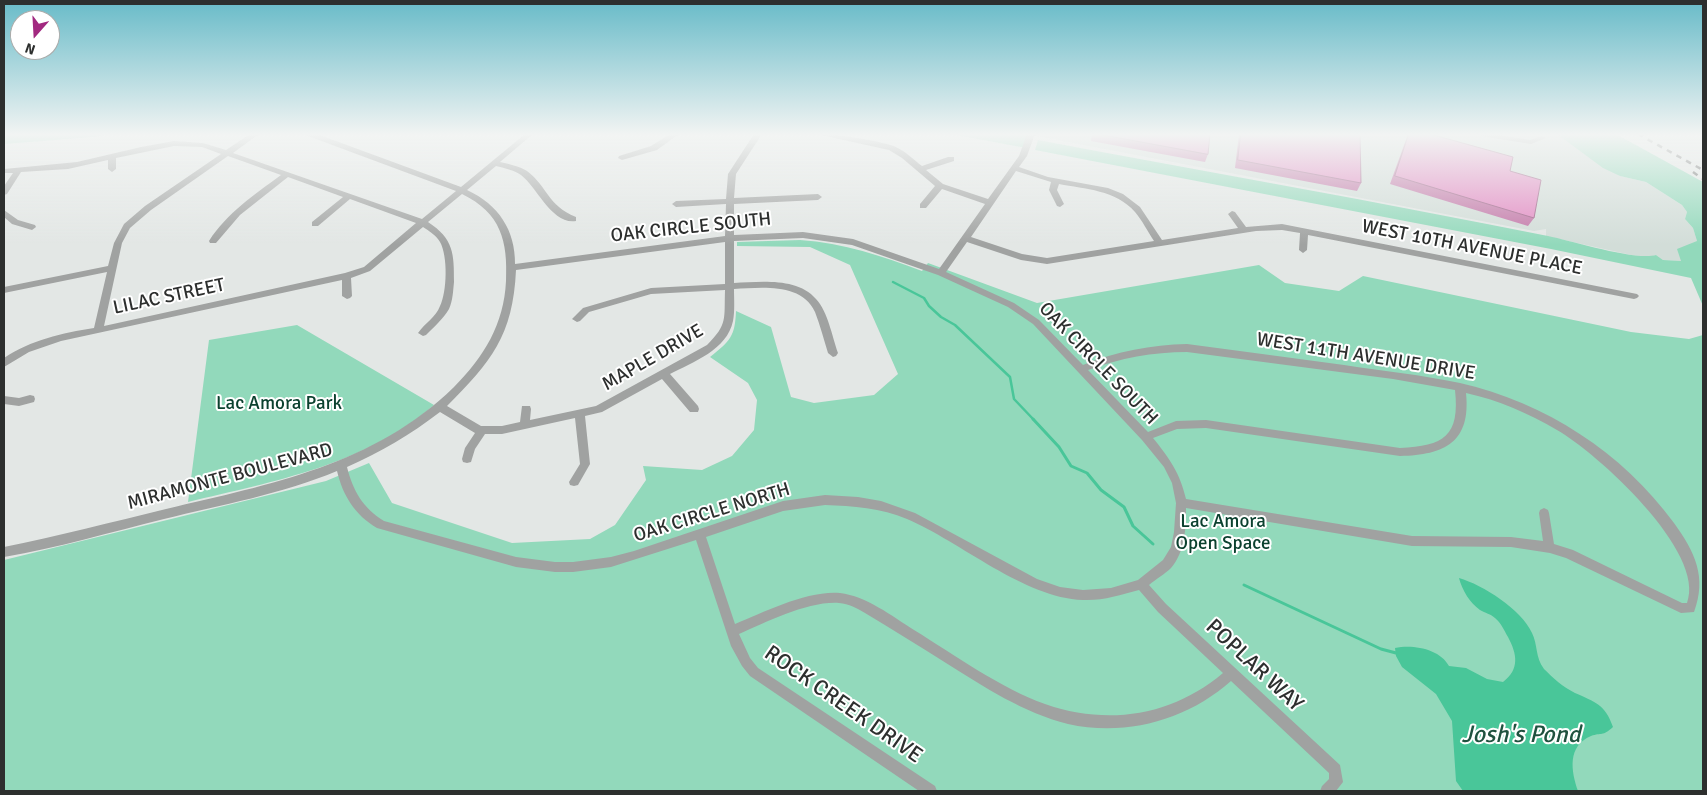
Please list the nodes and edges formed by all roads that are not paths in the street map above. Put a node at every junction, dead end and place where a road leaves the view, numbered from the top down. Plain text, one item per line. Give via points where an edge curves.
1 (18, 171) edge
2 (200, 171) edge
3 (279, 171) edge
4 (411, 171) edge
5 (484, 171) edge
6 (520, 171) edge
7 (734, 171) edge
8 (923, 171) edge
9 (1012, 171) edge
10 (1025, 171) edge
11 (287, 174) junction
12 (1056, 180) junction
13 (940, 186) junction
14 (462, 190) junction
15 (4, 192) edge
16 (349, 196) junction
17 (818, 197) dead end
18 (730, 201) junction
19 (990, 203) junction
20 (676, 204) dead end
21 (1060, 204) dead end
22 (923, 206) dead end
23 (4, 213) edge
24 (1232, 214) dead end
25 (573, 219) dead end
26 (421, 222) junction
27 (315, 224) dead end
28 (32, 226) dead end
29 (1244, 230) junction
30 (1304, 232) junction
31 (730, 238) junction
32 (966, 238) junction
33 (213, 241) dead end
34 (1160, 244) junction
35 (1303, 250) dead end
36 (113, 268) junction
37 (511, 268) junction
38 (941, 273) junction
39 (346, 276) junction
40 (729, 286) junction
41 (4, 290) edge
42 (347, 296) dead end
43 (1634, 296) dead end
44 (577, 319) dead end
45 (98, 330) junction
46 (423, 333) dead end
47 (832, 353) dead end
48 (4, 363) edge
49 (1082, 370) junction
50 (664, 374) junction
51 (1460, 387) junction
52 (30, 399) dead end
53 (4, 400) edge
54 (439, 408) junction
55 (526, 409) dead end
56 (694, 409) dead end
57 (580, 414) junction
58 (525, 425) junction
59 (482, 430) junction
60 (1146, 437) junction
61 (468, 459) dead end
62 (341, 466) junction
63 (574, 482) dead end
64 (1181, 503) junction
65 (1544, 514) dead end
66 (699, 534) junction
67 (1549, 547) junction
68 (4, 552) edge
69 (1141, 584) junction
70 (732, 631) junction
71 (1232, 673) junction
72 (930, 791) edge
73 (1326, 791) edge

1 - 15 street
2 - 36 street via 130,222 119,239
3 - 11 street
4 - 14 street, MIRAMONTE BOULEVARD
5 - 14 street, LILAC STREET
6 - 25 street via 555,211
7 - 18 street, MAPLE DRIVE
8 - 13 street
9 - 19 street
10 - 12 street
11 - 16 street
11 - 33 street via 238,211
12 - 21 street via 1053,190
12 - 34 street via 1108,191 1123,198 1137,209
13 - 19 street
13 - 22 street
14 - 26 street, LILAC STREET
14 - 37 street, MIRAMONTE BOULEVARD via 483,202 500,220 508,237
16 - 26 street
16 - 27 street
17 - 18 street
18 - 20 street
18 - 31 street, MAPLE DRIVE
19 - 32 street
23 - 28 street via 14,222
24 - 29 street
26 - 39 street, LILAC STREET via 367,269
26 - 46 street via 442,238 450,262 443,312
29 - 30 street, WEST 10TH AVENUE PLACE via 1279,227
29 - 34 street, WEST 10TH AVENUE PLACE
30 - 35 street
30 - 43 street, WEST 10TH AVENUE PLACE
31 - 37 street, OAK CIRCLE SOUTH
31 - 38 street, OAK CIRCLE SOUTH via 803,235 832,238 873,248
31 - 40 street, MAPLE DRIVE
32 - 34 street, WEST 10TH AVENUE PLACE via 1021,258 1039,261
32 - 38 street
36 - 41 street
36 - 45 street
37 - 54 street, MIRAMONTE BOULEVARD via 508,308 495,342 475,371
38 - 49 street, OAK CIRCLE SOUTH via 1022,311
39 - 42 street
39 - 45 street, LILAC STREET
40 - 44 street via 640,293 586,310
40 - 47 street via 772,284 788,286 804,294 819,312
40 - 50 street, MAPLE DRIVE via 729,320 724,334 710,348
45 - 48 street, LILAC STREET via 40,344
49 - 51 street, WEST 11TH AVENUE DRIVE via 1111,357 1136,351 1187,348
49 - 60 street, OAK CIRCLE SOUTH
50 - 56 street
50 - 57 street, MAPLE DRIVE via 598,409
51 - 60 street via 1460,424 1453,436 1425,450 1394,452 1206,424 1176,425
51 - 67 street, WEST 11TH AVENUE DRIVE via 1504,400 1548,420 1591,446 1631,480 1661,513 1693,562 1698,590 1696,601 1690,608 1675,606
52 - 53 street via 19,402
54 - 59 street, MAPLE DRIVE
54 - 62 street, MIRAMONTE BOULEVARD via 393,441
55 - 58 street
57 - 58 street, MAPLE DRIVE
57 - 63 street via 585,464
58 - 59 street, MAPLE DRIVE
59 - 61 street via 470,448
60 - 64 street, OAK CIRCLE SOUTH via 1168,464 1177,483
62 - 66 street, OAK CIRCLE NORTH via 349,495 361,512 372,520 398,531 516,562 554,567 590,565 634,556
62 - 68 street, MIRAMONTE BOULEVARD via 283,485
64 - 67 street via 1412,541 1504,542
64 - 69 street, OAK CIRCLE SOUTH via 1176,548 1167,564
65 - 67 street
66 - 69 street, OAK CIRCLE NORTH via 797,503 825,500 858,502 911,516 1049,589 1094,595
66 - 70 street, ROCK CREEK DRIVE
69 - 71 street, POPLAR WAY
70 - 71 street via 812,601 847,600 869,609 1015,698 1058,714 1099,721 1142,719 1177,710 1206,695
70 - 72 street, ROCK CREEK DRIVE via 746,662 765,681
71 - 73 street, POPLAR WAY via 1335,770 1336,780

